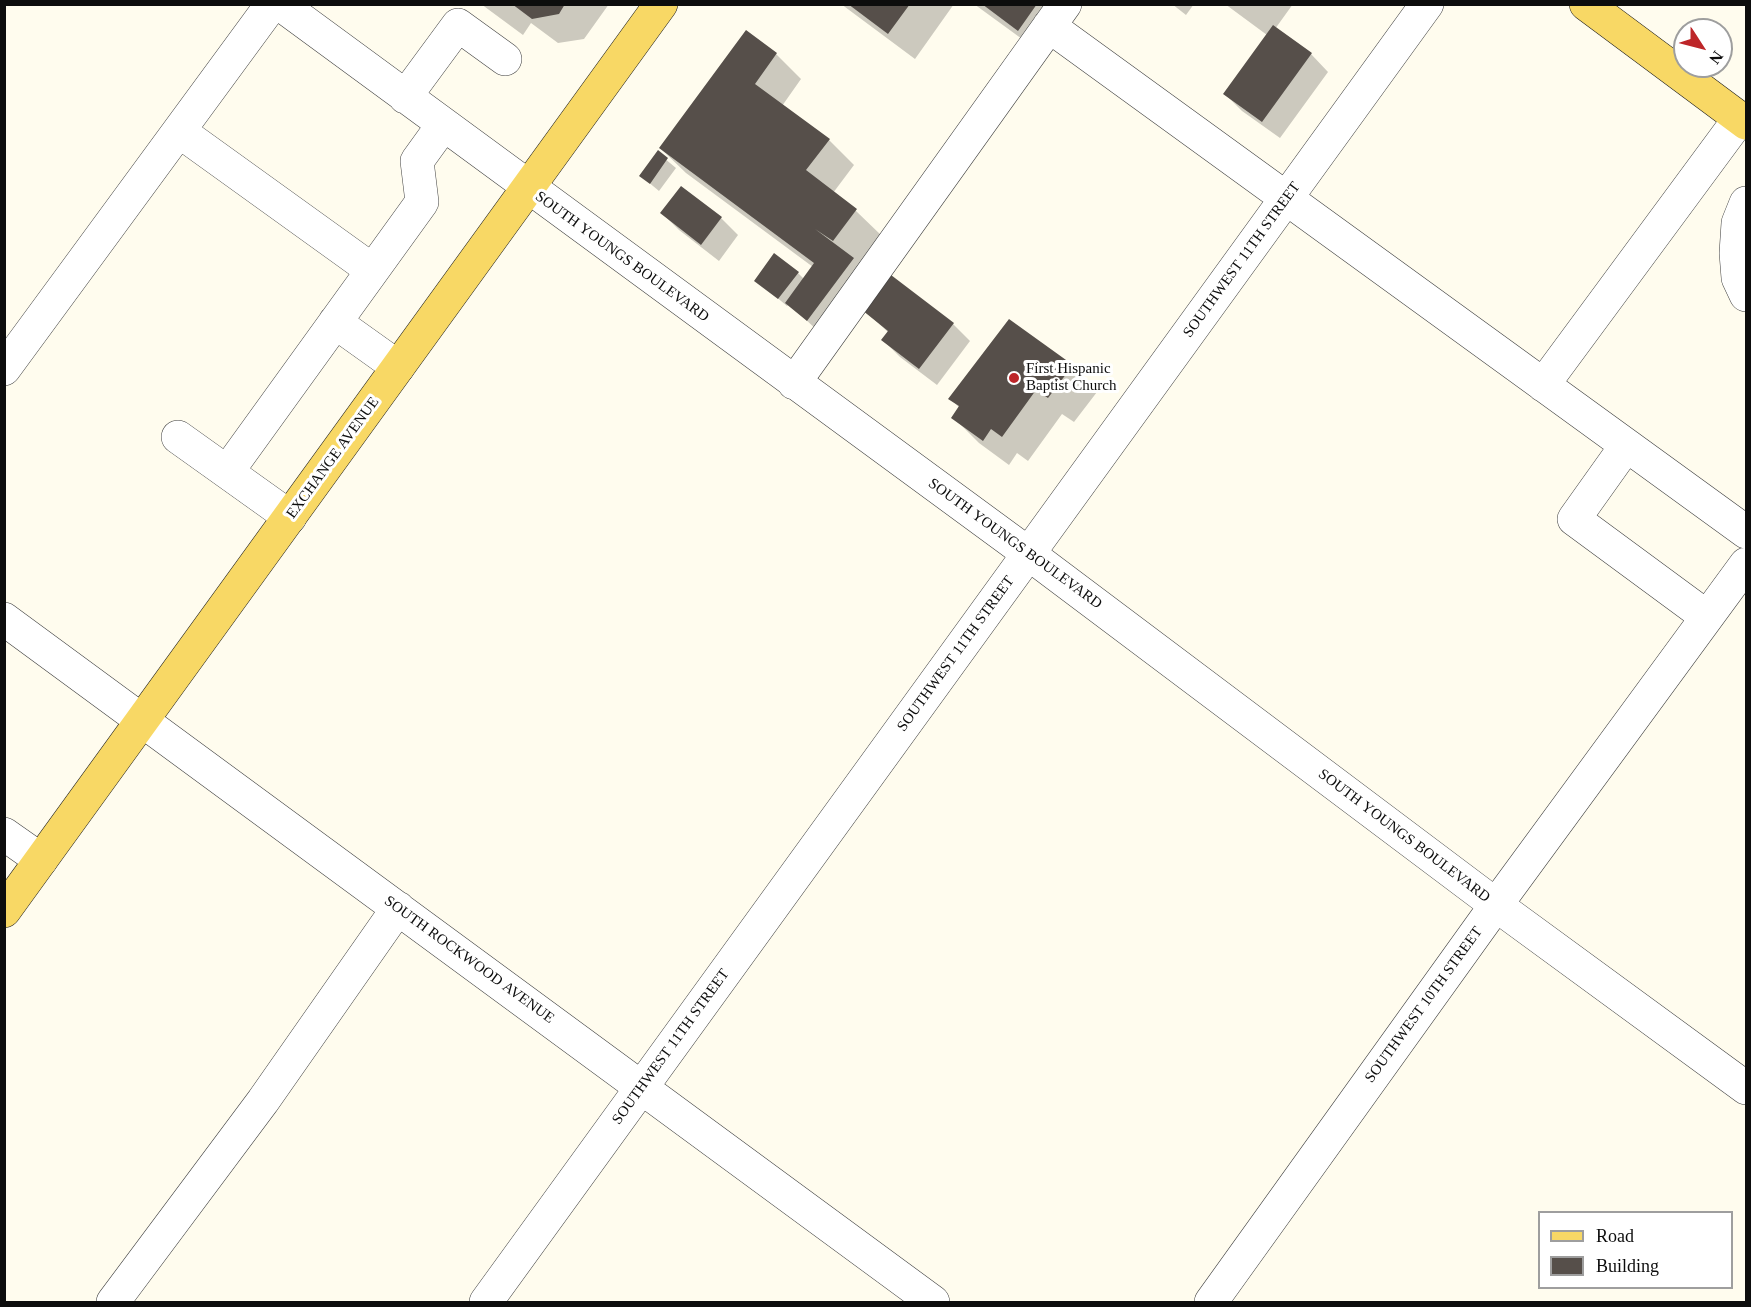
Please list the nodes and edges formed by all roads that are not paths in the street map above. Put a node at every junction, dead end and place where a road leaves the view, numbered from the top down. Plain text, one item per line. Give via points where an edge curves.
1 (272, 4) edge
2 (280, 4) edge
3 (661, 4) edge
4 (1426, 4) edge
5 (1586, 4) edge
6 (1057, 15) edge
7 (505, 59) dead end
8 (405, 97) junction
9 (1743, 121) edge
10 (443, 125) junction
11 (180, 131) junction
12 (528, 188) junction
13 (1287, 198) junction
14 (1746, 203) edge
15 (372, 270) junction
16 (1746, 295) edge
17 (335, 322) junction
18 (398, 367) junction
19 (4, 369) edge
20 (794, 382) junction
21 (1543, 385) junction
22 (178, 437) dead end
23 (1626, 446) junction
24 (226, 472) junction
25 (290, 517) junction
26 (1746, 532) edge
27 (1029, 554) junction
28 (1746, 564) edge
29 (1707, 617) junction
30 (4, 619) edge
31 (142, 720) junction
32 (4, 834) edge
33 (41, 860) junction
34 (1496, 905) junction
35 (398, 908) junction
36 (4, 911) edge
37 (642, 1088) junction
38 (1746, 1088) edge
39 (113, 1302) edge
40 (486, 1302) edge
41 (933, 1302) edge
42 (1211, 1302) edge

1 - 11 street
2 - 8 street, SOUTH YOUNGS BOULEVARD
3 - 12 main road, EXCHANGE AVENUE
4 - 13 street, SOUTHWEST 11TH STREET
5 - 9 main road
6 - 13 street
6 - 20 street
7 - 8 street via 458,25
8 - 10 street, SOUTH YOUNGS BOULEVARD
9 - 21 street
10 - 12 street, SOUTH YOUNGS BOULEVARD
10 - 15 street via 417,160 422,202
11 - 15 street
11 - 19 street
12 - 18 main road, EXCHANGE AVENUE
12 - 20 street, SOUTH YOUNGS BOULEVARD
13 - 21 street
13 - 27 street, SOUTHWEST 11TH STREET
14 - 16 street via 1738,223 1736,253 1738,278
15 - 17 street
17 - 18 street
17 - 24 street
18 - 25 main road, EXCHANGE AVENUE
20 - 27 street, SOUTH YOUNGS BOULEVARD
21 - 23 street
22 - 24 street
23 - 26 street
23 - 29 street via 1574,519
24 - 25 street
25 - 31 main road, EXCHANGE AVENUE
27 - 34 street, SOUTH YOUNGS BOULEVARD
27 - 37 street, SOUTHWEST 11TH STREET
28 - 29 street, SOUTHWEST 10TH STREET
29 - 34 street, SOUTHWEST 10TH STREET
30 - 31 street, SOUTH ROCKWOOD AVENUE
31 - 33 main road, EXCHANGE AVENUE
31 - 35 street, SOUTH ROCKWOOD AVENUE
32 - 33 street
33 - 36 main road, EXCHANGE AVENUE
34 - 38 street, SOUTH YOUNGS BOULEVARD
34 - 42 street, SOUTHWEST 10TH STREET
35 - 37 street, SOUTH ROCKWOOD AVENUE
35 - 39 street via 256,1110
37 - 40 street, SOUTHWEST 11TH STREET
37 - 41 street, SOUTH ROCKWOOD AVENUE

